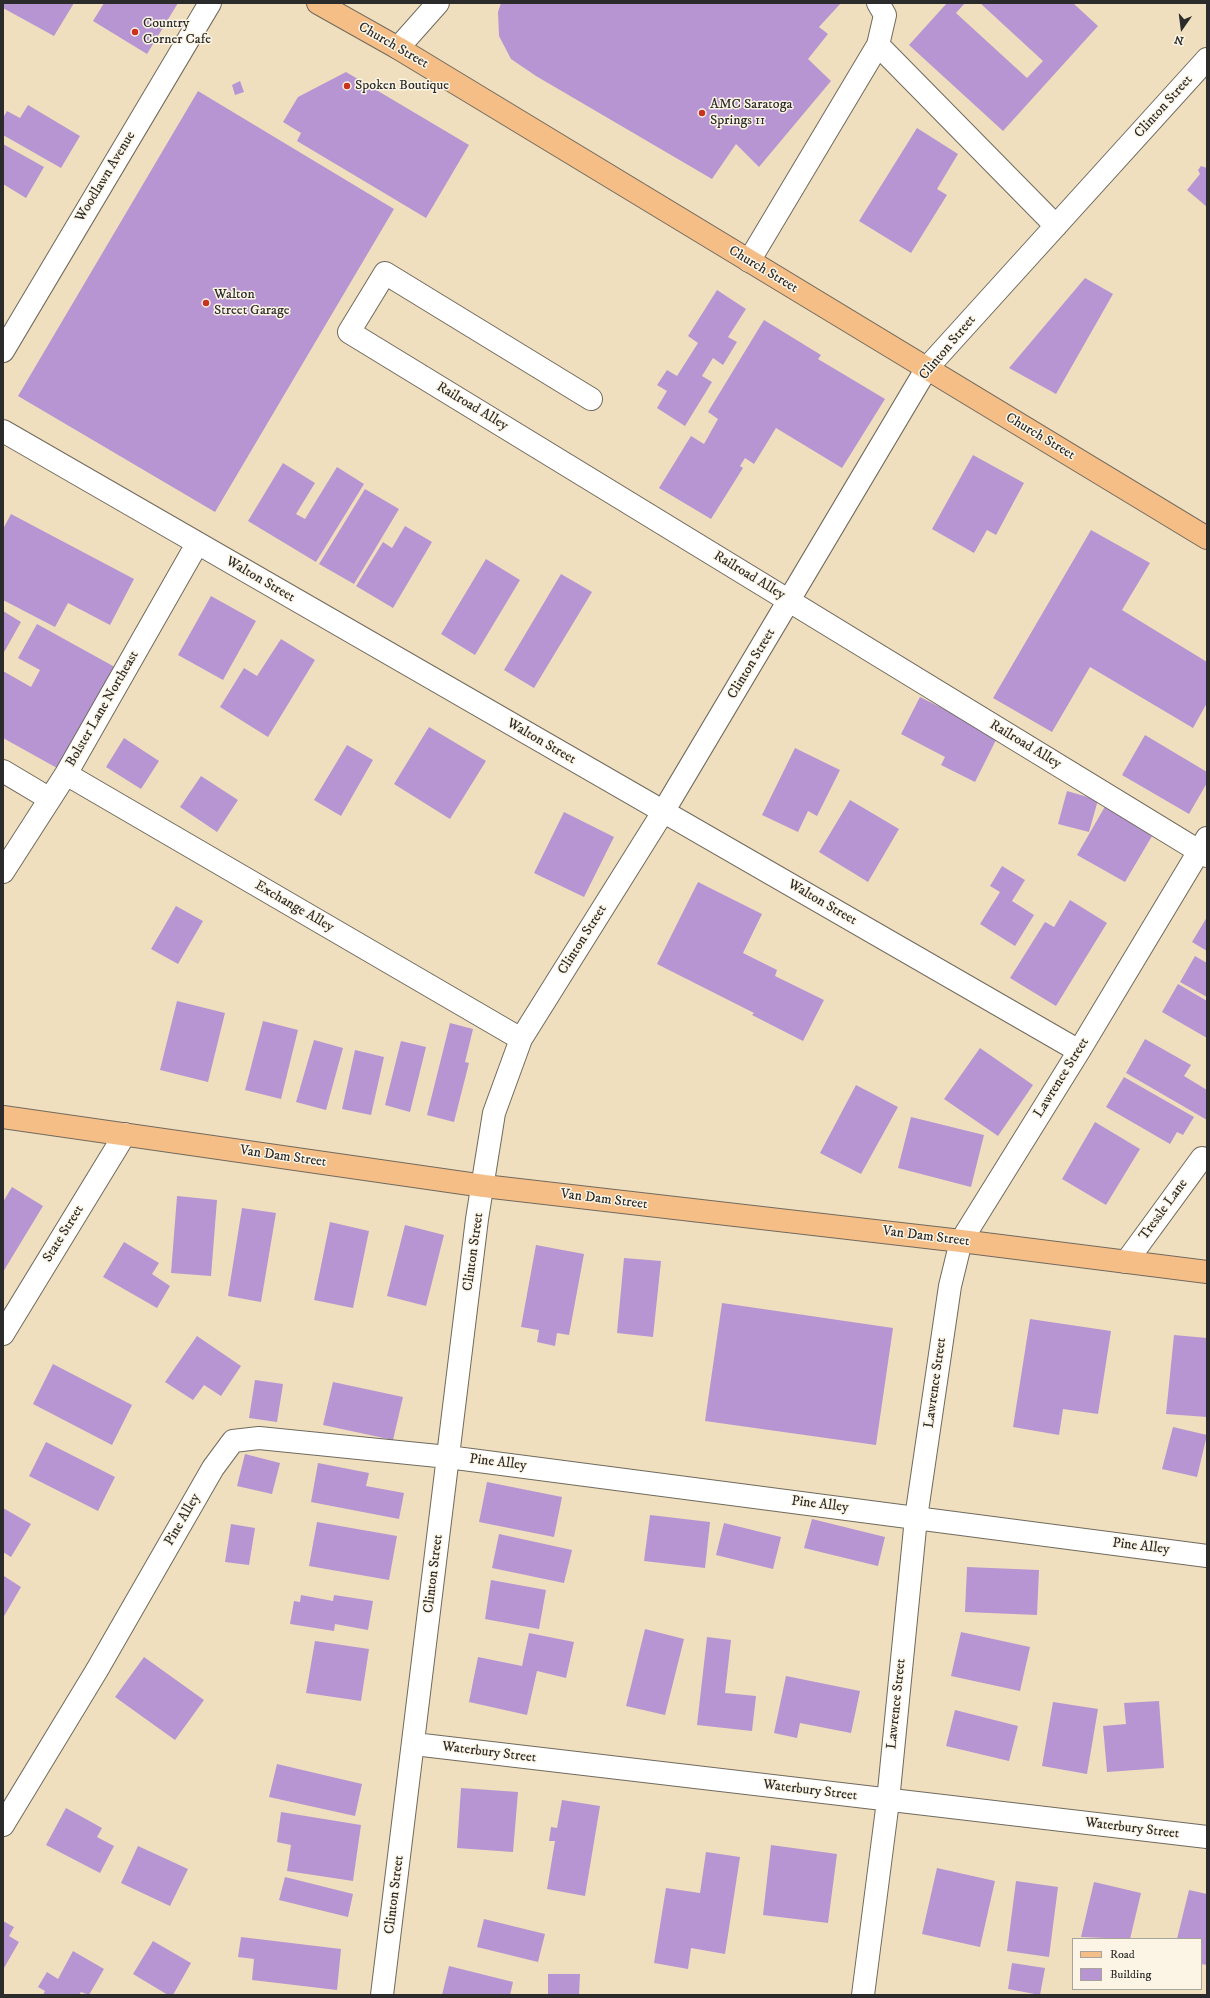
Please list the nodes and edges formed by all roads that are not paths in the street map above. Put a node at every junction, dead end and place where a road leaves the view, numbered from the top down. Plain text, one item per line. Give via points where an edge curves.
1 (210, 3) edge
2 (318, 3) edge
3 (438, 3) edge
4 (878, 3) edge
5 (878, 45) junction
6 (398, 48) junction
7 (1207, 59) edge
8 (1056, 226) junction
9 (750, 261) junction
10 (3, 351) edge
11 (927, 368) junction
12 (591, 399) dead end
13 (3, 431) edge
14 (1207, 538) edge
15 (197, 544) junction
16 (790, 601) junction
17 (3, 771) edge
18 (66, 774) junction
19 (50, 799) junction
20 (663, 812) junction
21 (1204, 848) edge
22 (3, 872) edge
23 (521, 1039) junction
24 (1079, 1051) junction
25 (3, 1117) edge
26 (125, 1134) junction
27 (1202, 1158) dead end
28 (484, 1186) junction
29 (961, 1241) junction
30 (1126, 1262) junction
31 (1207, 1272) edge
32 (3, 1334) edge
33 (448, 1457) junction
34 (916, 1518) junction
35 (1207, 1556) edge
36 (414, 1744) junction
37 (888, 1801) junction
38 (3, 1825) edge
39 (1207, 1837) edge
40 (382, 1995) edge
41 (863, 1995) edge

1 - 10 street, Woodlawn Avenue
2 - 6 main road, Church Street
3 - 6 street
4 - 5 street via 885,15
5 - 8 street
5 - 9 street
6 - 9 main road, Church Street
7 - 8 street, Clinton Street
8 - 11 street, Clinton Street
9 - 11 main road, Church Street
11 - 14 main road, Church Street
11 - 16 street, Clinton Street
12 - 16 street, Railroad Alley via 385,273 349,332
13 - 15 street, Walton Street
15 - 18 street, Bolster Lane Northeast
15 - 20 street, Walton Street
16 - 20 street, Clinton Street
16 - 21 street, Railroad Alley
17 - 19 street
18 - 19 street, Bolster Lane Northeast
18 - 23 street, Exchange Alley
19 - 22 street, Bolster Lane Northeast
20 - 23 street, Clinton Street
20 - 24 street, Walton Street
21 - 24 street, Lawrence Street
23 - 28 street, Clinton Street via 494,1113
24 - 29 street, Lawrence Street
25 - 26 main road, Van Dam Street
26 - 28 main road, Van Dam Street
26 - 32 street, State Street
27 - 30 street, Tressle Lane
28 - 29 main road, Van Dam Street
28 - 33 street, Clinton Street via 477,1219
29 - 30 main road, Van Dam Street
29 - 34 street, Lawrence Street via 950,1286
30 - 31 main road, Van Dam Street
33 - 34 street, Pine Alley
33 - 36 street, Clinton Street
33 - 38 street, Pine Alley via 259,1438 233,1441 213,1468
34 - 35 street, Pine Alley
34 - 37 street, Lawrence Street
36 - 37 street, Waterbury Street
36 - 40 street, Clinton Street
37 - 39 street, Waterbury Street
37 - 41 street, Lawrence Street

